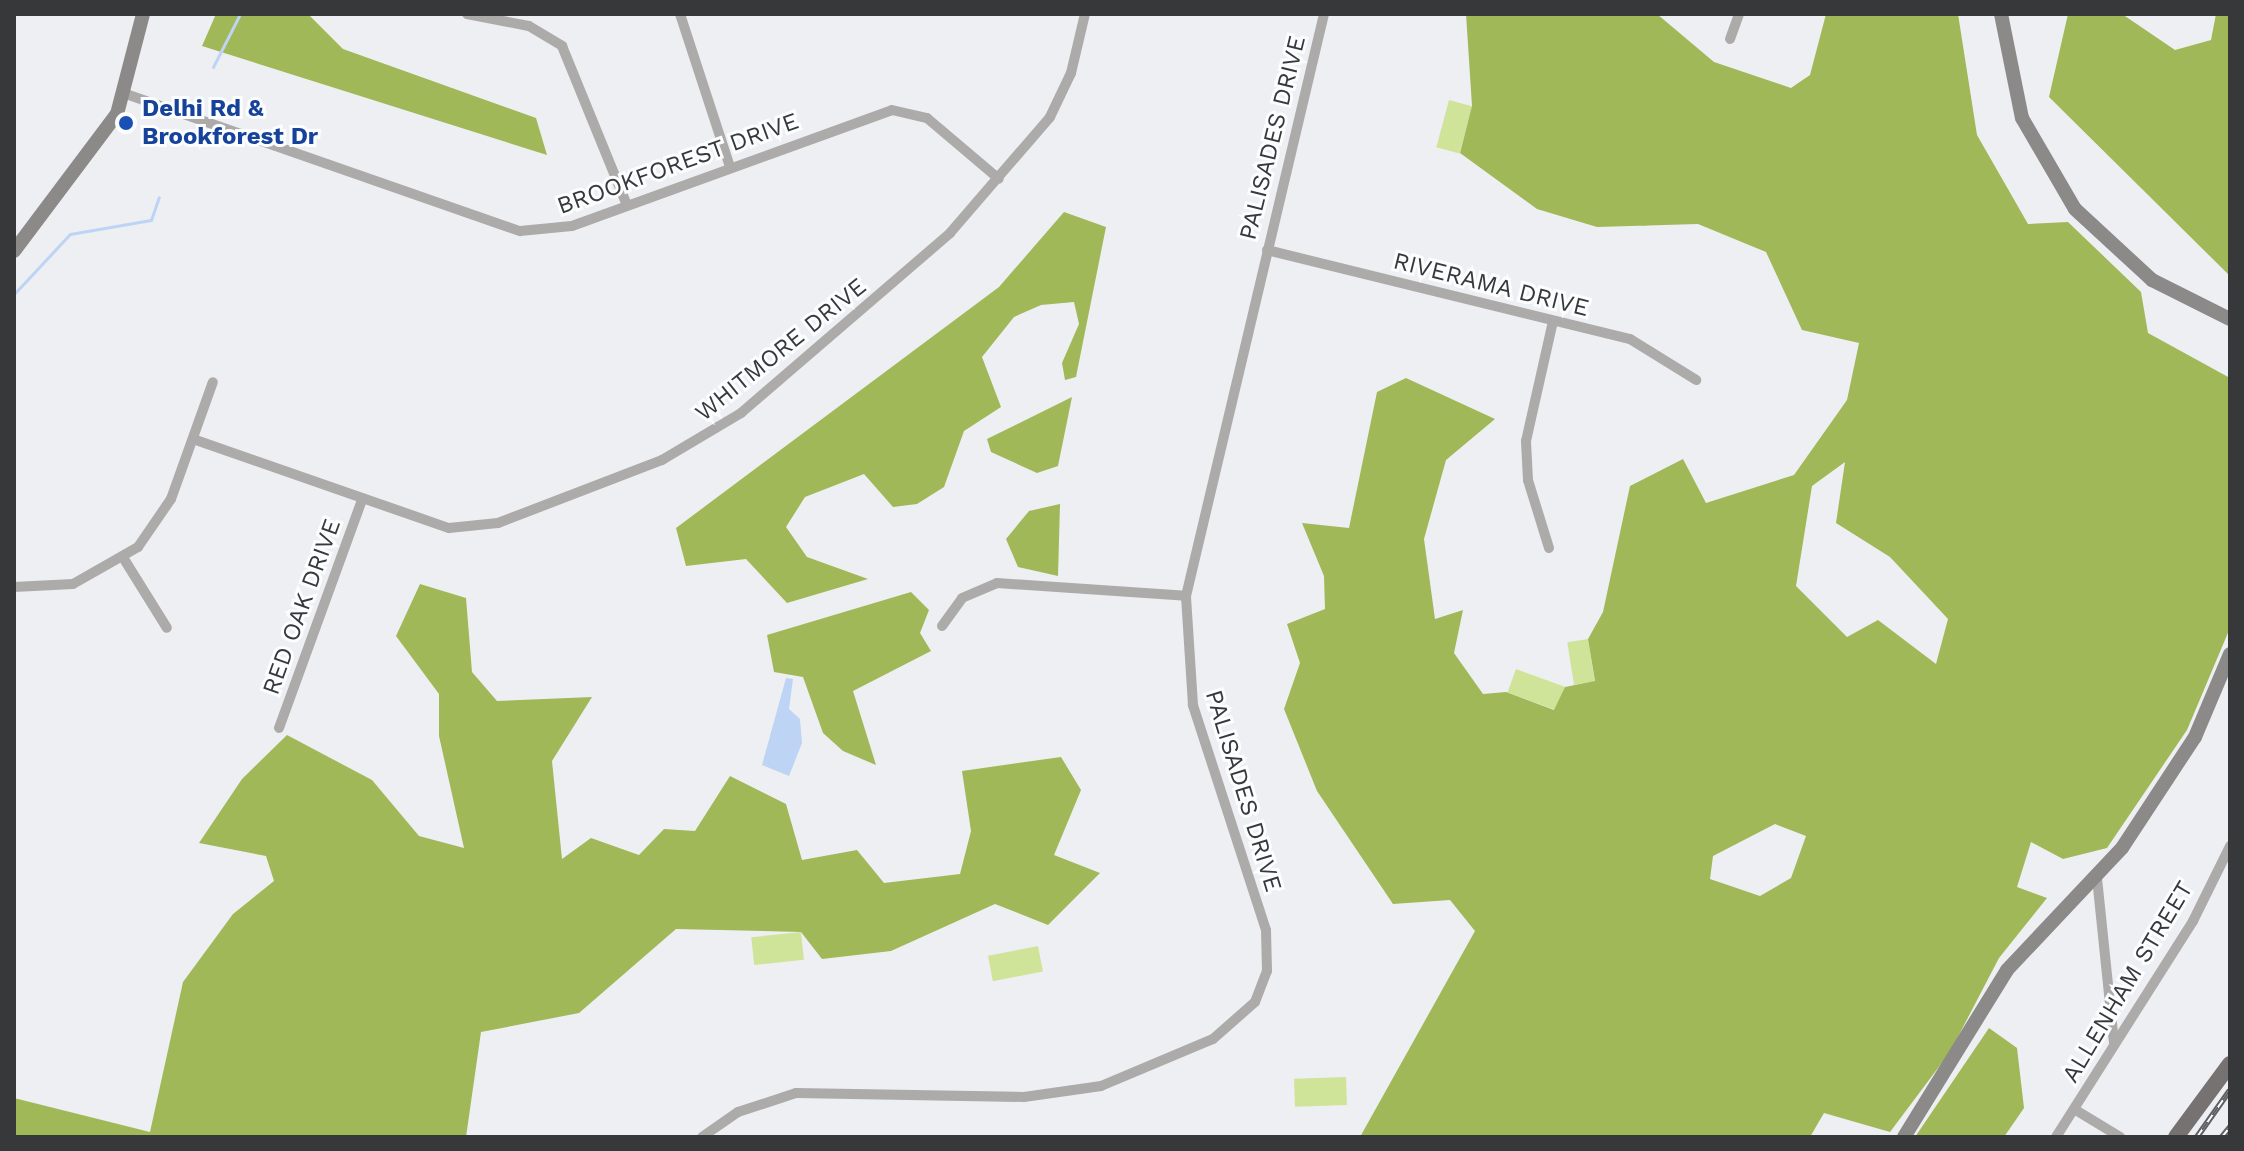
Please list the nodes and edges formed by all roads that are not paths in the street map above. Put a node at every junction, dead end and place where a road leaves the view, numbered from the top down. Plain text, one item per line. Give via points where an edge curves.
1 (143, 14) edge
2 (467, 14) edge
3 (680, 14) edge
4 (1085, 14) edge
5 (1324, 14) edge
6 (1739, 14) edge
7 (2001, 14) edge
8 (1730, 39) dead end
9 (126, 94) junction
10 (730, 167) junction
11 (999, 179) junction
12 (627, 205) junction
13 (1267, 250) junction
14 (14, 251) edge
15 (2230, 319) edge
16 (1553, 321) junction
17 (1696, 380) dead end
18 (213, 382) dead end
19 (193, 439) junction
20 (362, 500) junction
21 (1549, 548) dead end
22 (124, 559) junction
23 (14, 587) edge
24 (1186, 596) junction
25 (942, 626) dead end
26 (167, 628) dead end
27 (2230, 654) edge
28 (279, 728) dead end
29 (2230, 846) edge
30 (2097, 878) junction
31 (2114, 1042) junction
32 (2230, 1064) edge
33 (2074, 1109) junction
34 (702, 1137) edge
35 (1904, 1137) edge
36 (2056, 1137) edge
37 (2120, 1137) edge
38 (2176, 1137) edge

1 - 9 street
2 - 12 street via 529,26 562,46
3 - 10 street
4 - 11 street, WHITMORE DRIVE via 1062,94
5 - 13 street, PALISADES DRIVE
6 - 8 street
7 - 15 street via 2022,118 2075,209 2152,280
9 - 12 street, BROOKFOREST DRIVE via 503,228 555,230
9 - 14 street via 95,151
10 - 11 street, BROOKFOREST DRIVE via 869,115 901,110 938,125
10 - 12 street, BROOKFOREST DRIVE
11 - 20 street, WHITMORE DRIVE via 919,263 690,447 485,526 432,525
13 - 16 street, RIVERAMA DRIVE
13 - 24 street, PALISADES DRIVE
16 - 17 street, RIVERAMA DRIVE via 1643,343
16 - 21 street via 1526,441 1528,480
18 - 19 street
19 - 20 street, WHITMORE DRIVE
19 - 22 street via 163,515
20 - 28 street, RED OAK DRIVE
22 - 23 street via 73,584
22 - 26 street
24 - 25 street via 997,583 962,598
24 - 34 street, PALISADES DRIVE via 1193,705 1268,947 1265,978 1247,1013 1213,1039 1076,1092 796,1093 738,1112
27 - 30 street via 2195,737
29 - 31 street, ALLENHAM STREET via 2193,921
30 - 31 street
30 - 35 street via 2007,970
31 - 33 street, ALLENHAM STREET
32 - 38 main road
33 - 36 street, ALLENHAM STREET
33 - 37 street

